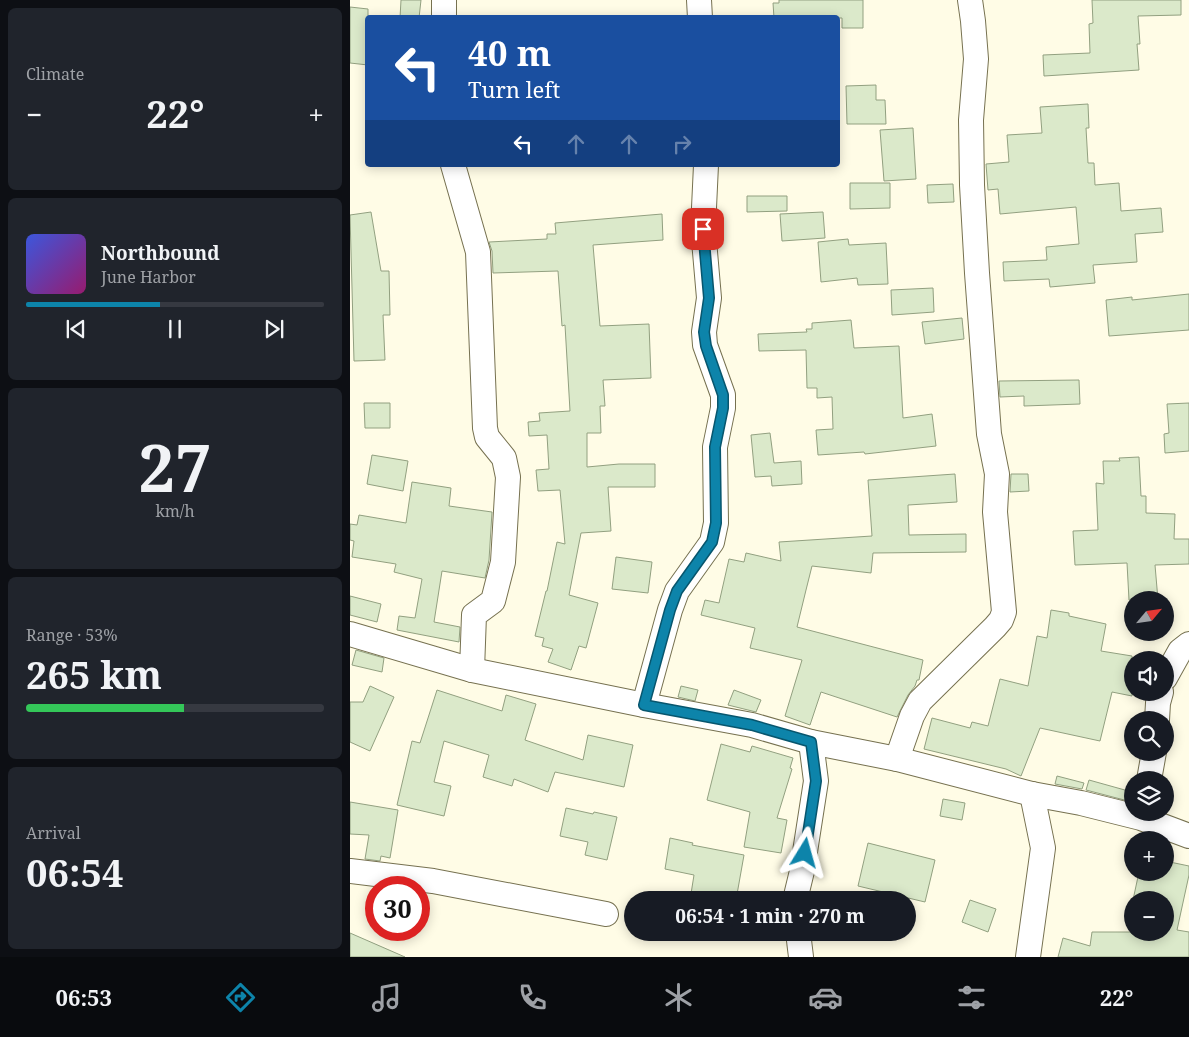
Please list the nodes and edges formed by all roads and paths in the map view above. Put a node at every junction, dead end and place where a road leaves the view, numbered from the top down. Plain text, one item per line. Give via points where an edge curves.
1 (444, 0) edge
2 (699, 0) edge
3 (970, 0) edge
4 (444, 15) edge
5 (700, 15) edge
6 (454, 167) edge
7 (706, 167) edge
8 (350, 634) edge
9 (1189, 644) edge
10 (1174, 662) edge
11 (472, 670) junction
12 (644, 705) junction
13 (811, 742) junction
14 (896, 759) junction
15 (1032, 794) junction
16 (1124, 812) edge
17 (1154, 821) edge
18 (1189, 836) edge
19 (350, 871) edge
20 (796, 891) edge
21 (606, 914) dead end
22 (799, 941) edge
23 (801, 957) edge
24 (1028, 957) edge

1 - 4 street
2 - 5 street
3 - 14 street via 976,58 971,120 976,263 989,434 997,474 995,512 1004,612 995,627 920,701
6 - 11 street via 478,252 485,428 487,437 504,458 508,477 503,562 493,601 474,615
7 - 12 street via 703,229 709,298 704,332 723,395 715,447 716,523 712,542 674,597
8 - 11 street
9 - 10 street
11 - 12 street
12 - 13 street via 752,725
13 - 14 street
13 - 20 street via 816,781
14 - 15 street
15 - 16 street
15 - 24 street via 1043,848
17 - 18 street
19 - 21 street via 433,881
22 - 23 street

